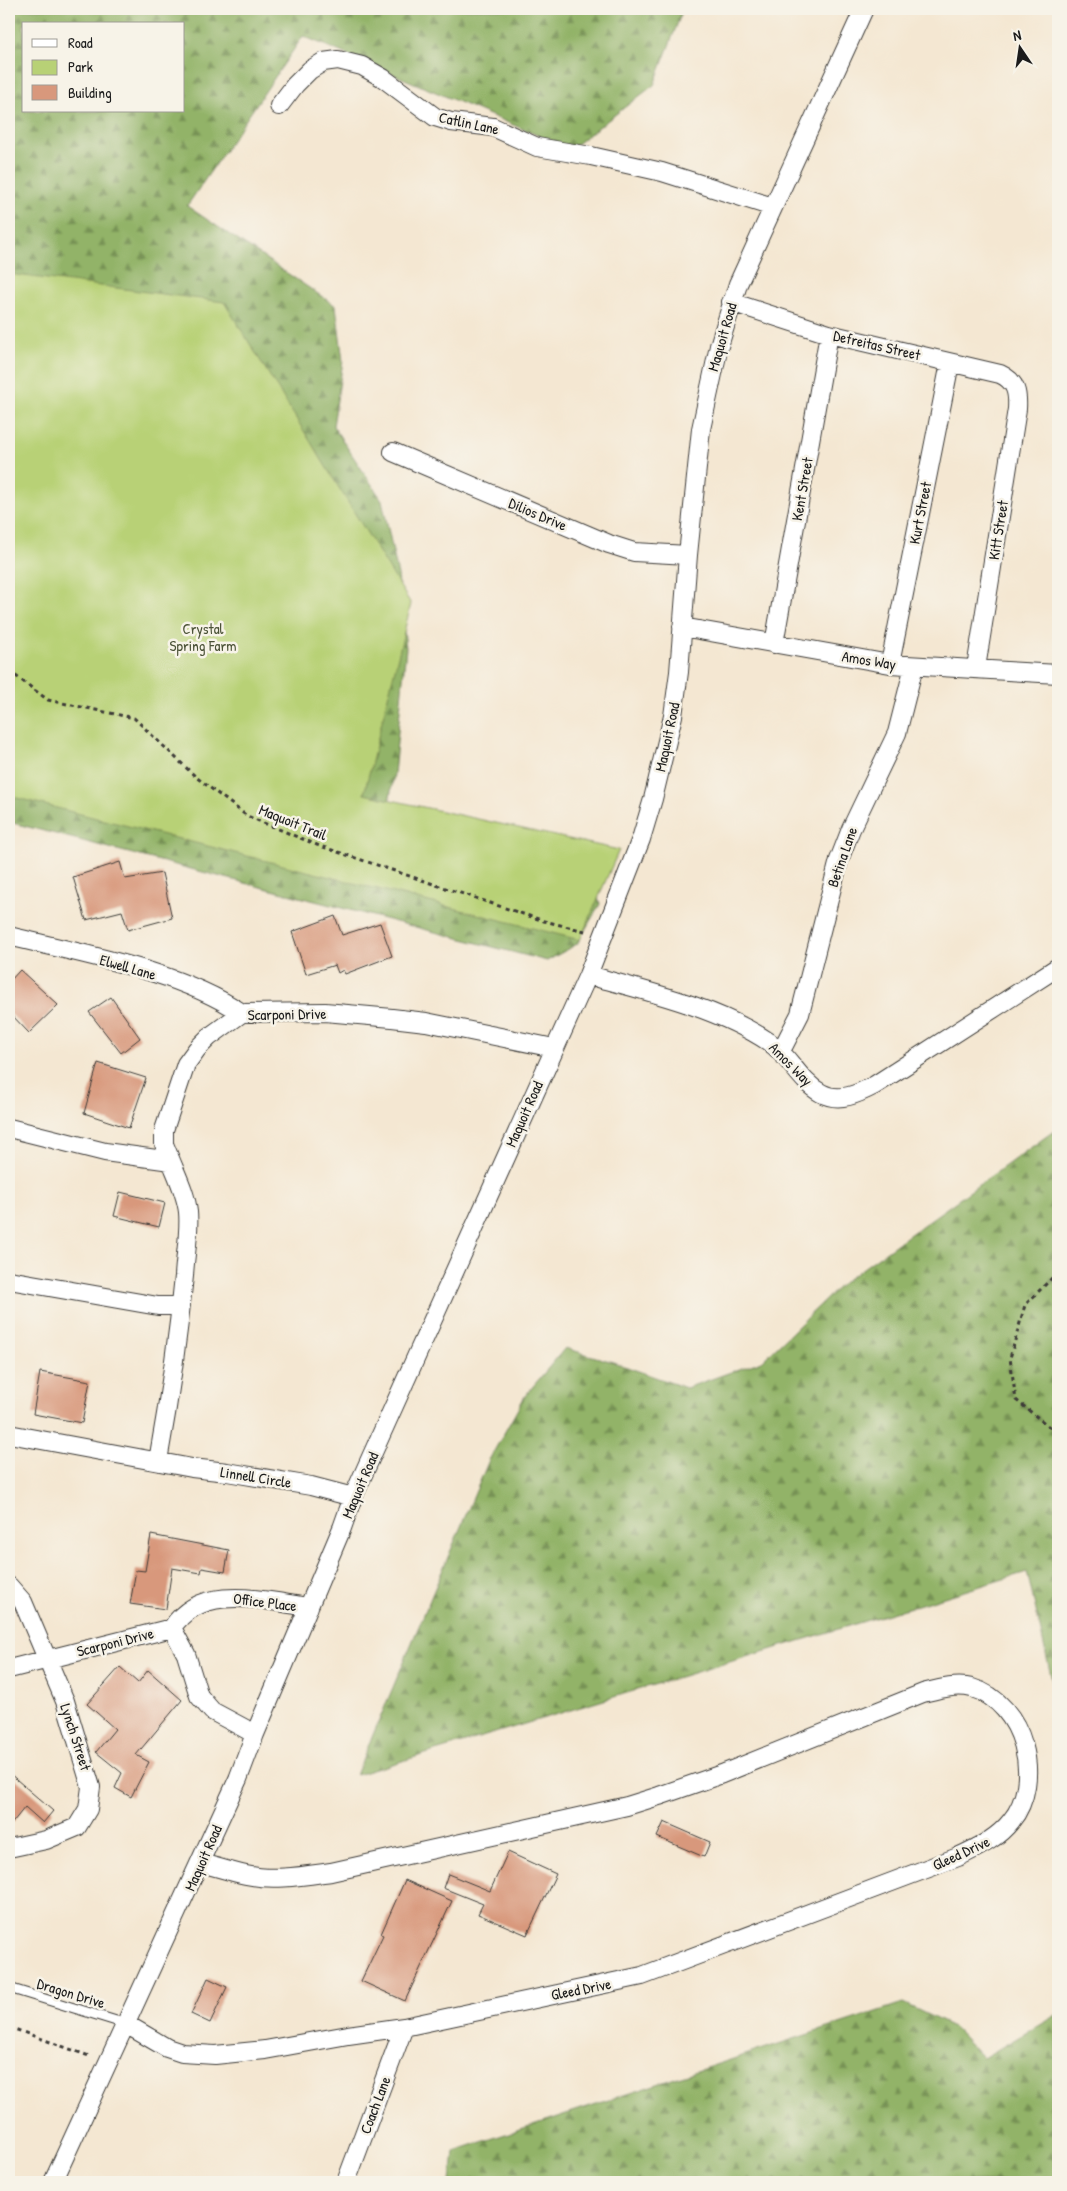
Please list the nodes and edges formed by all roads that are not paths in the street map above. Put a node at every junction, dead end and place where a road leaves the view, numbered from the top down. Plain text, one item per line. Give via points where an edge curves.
1 (864, 9) edge
2 (279, 106) dead end
3 (772, 207) junction
4 (731, 302) junction
5 (829, 334) junction
6 (950, 362) junction
7 (1017, 391) joint
8 (393, 452) dead end
9 (688, 555) junction
10 (682, 627) junction
11 (774, 644) junction
12 (890, 664) junction
13 (914, 666) junction
14 (976, 668) junction
15 (1058, 674) edge
16 (9, 936) edge
17 (1058, 968) edge
18 (588, 975) junction
19 (242, 1013) junction
20 (554, 1048) junction
21 (781, 1052) junction
22 (9, 1128) edge
23 (171, 1161) junction
24 (9, 1280) edge
25 (181, 1306) junction
26 (9, 1434) edge
27 (158, 1461) junction
28 (353, 1496) junction
29 (9, 1586) edge
30 (309, 1607) junction
31 (172, 1628) junction
32 (47, 1659) junction
33 (9, 1669) edge
34 (255, 1734) junction
35 (9, 1848) edge
36 (201, 1864) junction
37 (9, 1988) edge
38 (126, 2024) junction
39 (404, 2027) junction
40 (53, 2182) edge
41 (346, 2182) edge

1 - 3 street, Maquoit Road
2 - 3 street, Catlin Lane via 310,70 323,62 338,60 362,66 383,78 435,117 493,126 537,147 662,172
3 - 4 street, Maquoit Road
4 - 5 street, Defreitas Street
4 - 9 street, Maquoit Road via 708,387
5 - 6 street, Defreitas Street
5 - 11 street, Kent Street
6 - 7 street, Defreitas Street via 1000,374 1009,378
6 - 12 street, Kurt Street
7 - 14 street, Kitt Street via 1017,409
8 - 9 street, Dilios Drive via 609,544 634,552
9 - 10 street, Maquoit Road
10 - 11 street, Amos Way
10 - 18 street, Maquoit Road via 673,716 653,799 627,878
11 - 12 street, Amos Way
12 - 13 street, Amos Way
13 - 14 street, Amos Way
13 - 21 street, Betina Lane via 897,733 839,860 800,1014
14 - 15 street, Amos Way
16 - 19 street, Elwell Lane via 155,974 222,1000
17 - 21 street, Amos Way via 859,1094 840,1098 821,1093
18 - 20 street, Maquoit Road
18 - 21 street, Amos Way via 676,1000 744,1026
19 - 20 street, Scarponi Drive via 325,1012 392,1018
19 - 23 street, Scarponi Drive via 209,1037 186,1064 164,1130 164,1144
20 - 28 street, Maquoit Road
22 - 23 street via 105,1152
23 - 25 street via 183,1189 188,1212
24 - 25 street via 158,1306
25 - 27 street
26 - 27 street, Linnell Circle
27 - 28 street, Linnell Circle
28 - 30 street, Maquoit Road
29 - 32 street, Lynch Street via 23,1602
30 - 31 street, Office Place via 272,1600 222,1597 191,1608
30 - 34 street, Maquoit Road
31 - 32 street, Scarponi Drive
31 - 34 street, Scarponi Drive via 186,1654 199,1696 212,1711
32 - 33 street, Scarponi Drive
32 - 35 street, Lynch Street via 86,1765 91,1787 88,1809 77,1827 46,1840
34 - 36 street, Maquoit Road
36 - 38 street, Maquoit Road
36 - 39 street, Gleed Drive via 246,1876 297,1877 627,1806 722,1774 860,1716 939,1688 971,1688 987,1695 1002,1707 1023,1742 1028,1763 1028,1785 1022,1804 1001,1833 958,1857 642,1976
37 - 38 lane, Dragon Drive
38 - 39 street, Gleed Drive via 167,2048 182,2053 215,2055
38 - 40 street, Maquoit Road
39 - 41 street, Coach Lane

